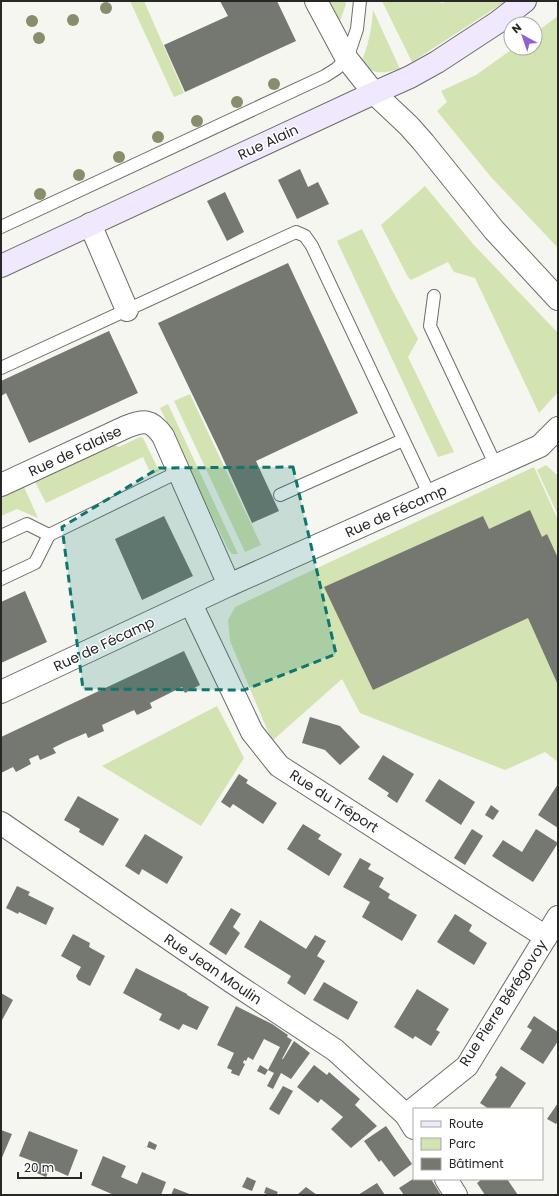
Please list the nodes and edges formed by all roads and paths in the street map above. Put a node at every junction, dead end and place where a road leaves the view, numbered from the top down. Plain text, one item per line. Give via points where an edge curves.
1 (316, 1) edge
2 (360, 1) edge
3 (525, 1) edge
4 (347, 59) junction
5 (374, 93) junction
6 (90, 224) junction
7 (1, 227) edge
8 (1, 266) edge
9 (434, 296) dead end
10 (558, 299) edge
11 (127, 310) junction
12 (1, 368) edge
13 (558, 428) edge
14 (403, 440) junction
15 (496, 466) junction
16 (178, 472) junction
17 (1, 485) edge
18 (280, 496) dead end
19 (430, 496) junction
20 (49, 535) junction
21 (1, 536) edge
22 (1, 579) edge
23 (229, 585) junction
24 (191, 604) junction
25 (1, 692) edge
26 (1, 823) edge
27 (558, 917) edge
28 (546, 937) junction
29 (424, 1108) edge
30 (410, 1122) edge
31 (447, 1180) edge
32 (456, 1195) edge

1 - 4 street
2 - 4 lane via 357,29
3 - 5 street, Rue Alain via 437,62
4 - 5 street
4 - 7 lane via 325,76
5 - 6 street, Rue Alain
5 - 10 street via 409,126 494,230
6 - 8 street, Rue Alain
6 - 11 street
9 - 15 lane via 430,326
11 - 12 lane
11 - 14 lane via 296,232 305,236
13 - 15 street, Rue de Fécamp via 540,446
14 - 18 lane
14 - 19 lane
15 - 19 street, Rue de Fécamp
16 - 17 street, Rue de Falaise via 157,428 139,422
16 - 20 lane
16 - 23 street
19 - 23 street, Rue de Fécamp
20 - 21 lane via 27,524
20 - 22 lane via 35,563
23 - 24 street, Rue de Fécamp
24 - 25 street, Rue de Fécamp
24 - 28 street, Rue du Tréport via 252,732 279,766
26 - 30 street, Rue Jean Moulin via 334,1050
27 - 28 street, Rue Pierre Bérégovoy
28 - 29 street, Rue Pierre Bérégovoy via 467,1066
31 - 32 street

